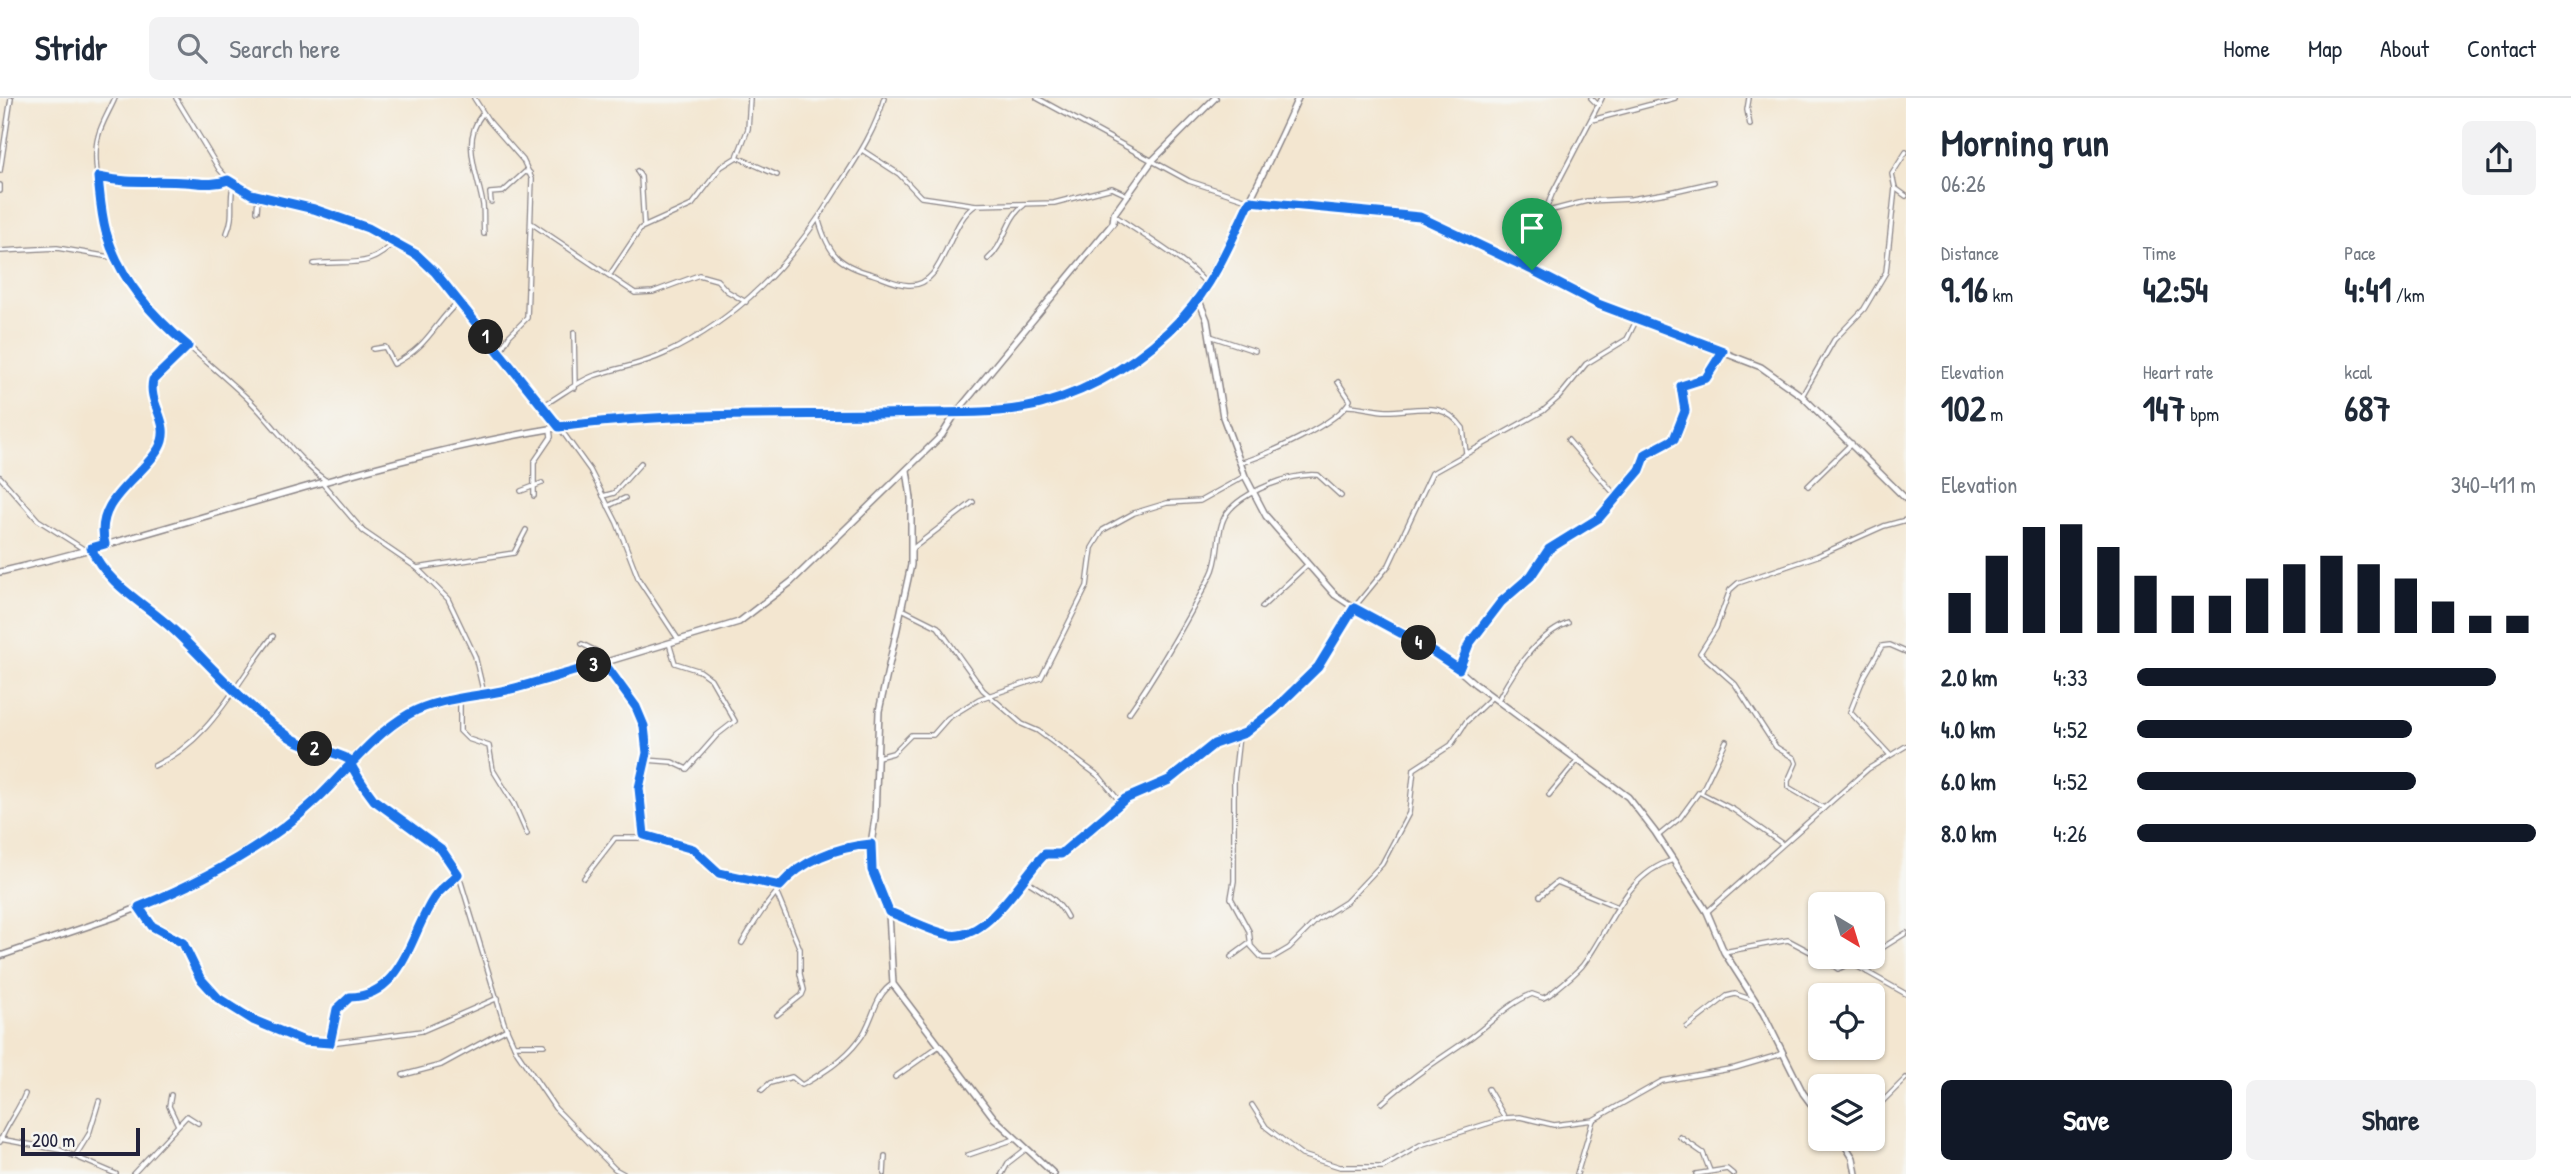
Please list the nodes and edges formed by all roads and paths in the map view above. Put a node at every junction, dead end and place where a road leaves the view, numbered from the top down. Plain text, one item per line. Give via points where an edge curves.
1 (11, 98) edge
2 (116, 98) edge
3 (176, 98) edge
4 (474, 98) edge
5 (750, 98) edge
6 (884, 98) edge
7 (1037, 98) edge
8 (1215, 98) edge
9 (1298, 98) edge
10 (1591, 98) edge
11 (1602, 98) edge
12 (1675, 98) edge
13 (1749, 98) edge
14 (1598, 104) junction
15 (483, 113) junction
16 (1591, 121) junction
17 (1751, 125) dead end
18 (862, 150) junction
19 (1906, 152) edge
20 (737, 157) junction
21 (1152, 161) junction
22 (0, 171) edge
23 (637, 171) dead end
24 (530, 173) junction
25 (777, 175) dead end
26 (98, 177) junction
27 (228, 180) junction
28 (1714, 182) dead end
29 (0, 185) edge
30 (233, 185) junction
31 (1895, 188) junction
32 (0, 191) edge
33 (1127, 195) junction
34 (1906, 196) edge
35 (258, 197) junction
36 (1250, 201) junction
37 (491, 202) dead end
38 (1025, 204) junction
39 (976, 205) junction
40 (257, 211) dead end
41 (1545, 212) junction
42 (1114, 215) junction
43 (819, 221) junction
44 (531, 223) junction
45 (645, 226) junction
46 (227, 233) dead end
47 (484, 234) dead end
48 (396, 241) junction
49 (0, 251) edge
50 (116, 258) junction
51 (988, 259) dead end
52 (314, 264) dead end
53 (1532, 270) junction
54 (611, 274) junction
55 (1207, 285) junction
56 (1199, 298) junction
57 (458, 302) junction
58 (746, 302) junction
59 (1636, 319) junction
60 (574, 332) dead end
61 (1210, 336) junction
62 (188, 346) junction
63 (373, 349) dead end
64 (1255, 351) dead end
65 (1723, 351) junction
66 (499, 354) junction
67 (1338, 382) dead end
68 (575, 388) junction
69 (1802, 396) junction
70 (542, 406) junction
71 (1347, 406) junction
72 (956, 413) junction
73 (559, 427) junction
74 (550, 429) junction
75 (1568, 440) dead end
76 (1852, 443) junction
77 (1466, 453) junction
78 (641, 463) dead end
79 (1240, 463) junction
80 (906, 470) junction
81 (1245, 476) junction
82 (0, 477) edge
83 (326, 483) junction
84 (542, 483) dead end
85 (1808, 486) dead end
86 (532, 487) junction
87 (521, 491) dead end
88 (1255, 494) junction
89 (534, 496) dead end
90 (603, 496) junction
91 (1341, 496) dead end
92 (1618, 497) junction
93 (625, 498) dead end
94 (1906, 499) edge
95 (973, 502) dead end
96 (608, 506) junction
97 (1906, 520) edge
98 (526, 530) dead end
99 (105, 544) junction
100 (88, 549) junction
101 (912, 549) junction
102 (1308, 564) junction
103 (417, 568) junction
104 (0, 572) edge
105 (1262, 607) dead end
106 (1354, 608) junction
107 (902, 609) junction
108 (1568, 624) dead end
109 (273, 636) dead end
110 (679, 641) junction
111 (669, 643) junction
112 (582, 645) dead end
113 (1906, 652) edge
114 (604, 663) junction
115 (1459, 669) junction
116 (236, 692) junction
117 (484, 694) junction
118 (989, 695) junction
119 (460, 699) junction
120 (1495, 699) junction
121 (1129, 713) dead end
122 (1239, 736) junction
123 (1726, 741) dead end
124 (1906, 746) edge
125 (1889, 754) junction
126 (877, 757) junction
127 (646, 760) junction
128 (1579, 760) junction
129 (351, 764) junction
130 (154, 766) dead end
131 (1701, 790) junction
132 (1549, 795) dead end
133 (1120, 802) junction
134 (1824, 808) junction
135 (527, 834) dead end
136 (644, 835) junction
137 (1658, 836) junction
138 (1781, 843) junction
139 (871, 844) junction
140 (1673, 860) junction
141 (458, 874) junction
142 (584, 877) dead end
143 (1025, 880) junction
144 (780, 886) junction
145 (776, 892) junction
146 (1539, 896) dead end
147 (139, 907) junction
148 (1618, 907) junction
149 (889, 912) junction
150 (1707, 912) junction
151 (1067, 916) dead end
152 (1906, 933) edge
153 (742, 943) dead end
154 (1250, 943) junction
155 (1808, 951) edge
156 (1724, 952) junction
157 (0, 956) edge
158 (1231, 957) dead end
159 (1863, 970) edge
160 (1867, 972) junction
161 (893, 984) junction
162 (1906, 994) edge
163 (498, 998) junction
164 (1755, 1000) junction
165 (777, 1015) dead end
166 (1687, 1027) dead end
167 (506, 1029) junction
168 (330, 1043) junction
169 (514, 1045) junction
170 (544, 1045) dead end
171 (939, 1046) junction
172 (1782, 1054) junction
173 (403, 1075) dead end
174 (895, 1077) dead end
175 (1906, 1078) edge
176 (1488, 1089) dead end
177 (762, 1090) dead end
178 (25, 1094) dead end
179 (171, 1095) dead end
180 (1808, 1096) edge
181 (1885, 1099) edge
182 (99, 1101) dead end
183 (1382, 1103) dead end
184 (1252, 1105) dead end
185 (1505, 1118) junction
186 (1592, 1119) junction
187 (198, 1123) dead end
188 (178, 1125) junction
189 (1680, 1137) dead end
190 (1016, 1139) junction
191 (0, 1140) edge
192 (1026, 1149) junction
193 (1849, 1151) edge
194 (76, 1155) junction
195 (968, 1155) dead end
196 (885, 1156) dead end
197 (1352, 1167) junction
198 (615, 1169) junction
199 (1710, 1171) junction
200 (116, 1174) edge
201 (133, 1174) edge
202 (618, 1174) edge
203 (624, 1174) edge
204 (884, 1174) edge
205 (1002, 1174) edge
206 (1054, 1174) edge
207 (1344, 1174) edge
208 (1577, 1174) edge
209 (1696, 1174) edge
210 (1733, 1174) edge
211 (1855, 1174) edge

1 - 22 street
2 - 26 street via 98,137
3 - 27 street
4 - 15 street
5 - 20 street via 748,129
6 - 18 street
7 - 21 street
8 - 21 street
9 - 36 street
10 - 14 street
11 - 14 street
12 - 16 street
13 - 17 street via 1746,110
14 - 16 street
15 - 24 street via 515,148
15 - 47 street via 470,146
16 - 41 street
18 - 39 street via 899,174 921,197
18 - 43 street
19 - 31 street via 1892,174
20 - 25 street
20 - 45 street via 721,167 692,205
21 - 33 street
21 - 36 street via 1189,181
23 - 45 street
24 - 37 street via 525,172 503,192 490,193
24 - 44 street via 534,197
26 - 27 street via 214,185
26 - 50 street via 105,230
27 - 30 street
28 - 41 street
29 - 32 street
30 - 35 street
30 - 46 street via 230,202 234,217
31 - 34 street
31 - 69 street via 1886,272 1864,309 1833,340
33 - 38 street via 1112,188 1061,202
33 - 42 street
35 - 40 street
35 - 48 street via 314,209
36 - 53 street via 1420,217
36 - 55 street
38 - 39 street
38 - 51 street
39 - 43 street via 952,233 933,274 919,285 890,282 849,268 827,243
41 - 53 street
42 - 55 street via 1190,267
42 - 72 street via 1113,223
43 - 58 street via 776,274
44 - 54 street
44 - 66 street via 527,318
45 - 54 street
48 - 52 street via 368,262
48 - 57 street via 435,272
49 - 50 street via 57,248
50 - 62 street via 140,298
53 - 59 street
54 - 58 street via 642,293 694,275 705,276
55 - 56 street
56 - 61 street
56 - 72 street via 1152,347 1082,389 1009,411
57 - 63 street via 431,337 394,364 384,347
57 - 66 street
58 - 68 street via 664,354 593,376
59 - 65 street
59 - 77 street via 1626,339 1586,364 1543,411
60 - 68 street
61 - 64 street
61 - 79 street via 1217,398
62 - 83 street via 249,400
62 - 99 street via 153,380 163,439 107,511 102,529
65 - 69 street via 1761,366
65 - 92 street via 1706,378 1681,386 1685,411 1680,429 1670,443 1646,454 1640,470
66 - 70 street
67 - 71 street via 1349,397
68 - 70 street
69 - 76 street
70 - 73 street
71 - 77 street via 1386,411 1422,406 1444,411 1463,428
71 - 79 street via 1274,450
72 - 73 street via 682,415
72 - 80 street via 942,435
73 - 74 street
73 - 90 street
74 - 83 street via 480,441
74 - 86 street via 551,438 534,462
75 - 92 street
76 - 85 street
76 - 94 street
77 - 106 street via 1432,473 1389,565
78 - 90 street via 614,493
79 - 81 street
80 - 101 street
80 - 110 street via 760,608 739,622
81 - 88 street
81 - 118 street via 1200,501 1167,503 1134,513 1103,530 1092,548 1087,586 1046,673 1026,685
82 - 100 street via 38,520
83 - 99 street
83 - 103 street via 352,521 375,542
84 - 86 street
86 - 87 street
86 - 89 street
88 - 91 street via 1279,479 1314,474
88 - 102 street via 1266,516
88 - 121 street via 1227,513 1212,574
90 - 96 street
92 - 115 street via 1592,524 1549,549 1531,576 1501,602 1469,644
93 - 96 street
95 - 101 street
96 - 110 street via 642,586
97 - 134 street via 1738,583 1730,590 1716,628 1700,653 1739,690 1776,747 1794,758 1788,787
98 - 103 street via 514,553
99 - 100 street
100 - 104 street
100 - 116 street via 109,576 176,632
101 - 107 street
102 - 105 street
102 - 106 street via 1335,595
103 - 117 street via 454,610 475,656
106 - 115 street
106 - 122 street via 1318,667
107 - 118 street via 937,627
107 - 126 street via 879,711
108 - 120 street via 1557,628 1521,663
109 - 116 street
110 - 111 street
111 - 114 street
111 - 127 street via 675,663 711,679 734,721 687,769 672,762
112 - 114 street via 595,649
113 - 125 street via 1882,646 1850,712
114 - 117 street
114 - 127 street via 639,712
115 - 120 street
116 - 129 street via 289,736 346,757
116 - 130 street via 195,741
117 - 119 street
118 - 126 street via 948,718 933,735 911,735 893,753
118 - 133 street via 1022,724 1100,777
119 - 129 street via 431,704 408,715
119 - 135 street via 460,731 489,747 493,770
120 - 128 street
120 - 154 street via 1466,722 1451,745 1413,769 1409,813 1368,880 1277,956 1262,958
122 - 133 street via 1214,744 1169,780
122 - 154 street via 1231,898 1249,931
123 - 131 street
124 - 125 street
125 - 134 street
126 - 139 street
127 - 136 street via 639,788
128 - 132 street
128 - 137 street via 1618,788
129 - 141 street via 374,800 441,849
129 - 147 street via 304,811 261,843 186,888
131 - 137 street via 1680,818
131 - 138 street via 1703,796 1734,810
133 - 143 street via 1063,853 1042,856
134 - 138 street
136 - 142 street via 615,838
136 - 144 street via 693,849 719,873
137 - 140 street
138 - 150 street
139 - 144 street via 818,857
139 - 149 street via 872,870
140 - 148 street via 1637,881
140 - 150 street
141 - 163 street
141 - 168 street via 436,896 390,980 368,996 350,997 337,1009
143 - 149 street via 984,923 964,935 943,933
143 - 151 street via 1060,904
144 - 145 street
145 - 153 street
145 - 165 street via 800,949 804,990
146 - 148 street via 1557,882
147 - 157 street
147 - 168 street via 152,926 183,943 200,978 218,998 253,1020 304,1041
148 - 183 street via 1581,966 1549,995 1520,999
149 - 161 street
150 - 156 street
152 - 160 street via 1882,948
154 - 158 street
155 - 156 street via 1787,940
156 - 164 street
159 - 160 street
160 - 162 street
161 - 171 street
161 - 177 street via 881,993 860,1040 835,1064 802,1085 792,1077
163 - 167 street
163 - 168 street via 422,1031
164 - 166 street via 1731,994
164 - 172 street
167 - 169 street
167 - 173 street via 441,1065
169 - 170 street
169 - 198 street via 555,1108
171 - 174 street
171 - 190 street via 994,1118
172 - 180 street
172 - 186 street via 1662,1081
175 - 181 street
176 - 185 street
178 - 191 street
179 - 188 street via 169,1106
182 - 194 street via 89,1134
184 - 197 street via 1266,1127 1294,1150 1321,1162
185 - 186 street via 1554,1125
185 - 197 street via 1419,1145 1388,1167
186 - 208 street
187 - 188 street via 187,1116
188 - 201 street
189 - 199 street via 1703,1153
190 - 192 street
190 - 195 street
191 - 194 street via 44,1145
192 - 205 street
192 - 206 street
193 - 211 street
194 - 200 street
196 - 204 street
197 - 207 street
198 - 202 street
198 - 203 street
199 - 209 street
199 - 210 street via 1727,1169

